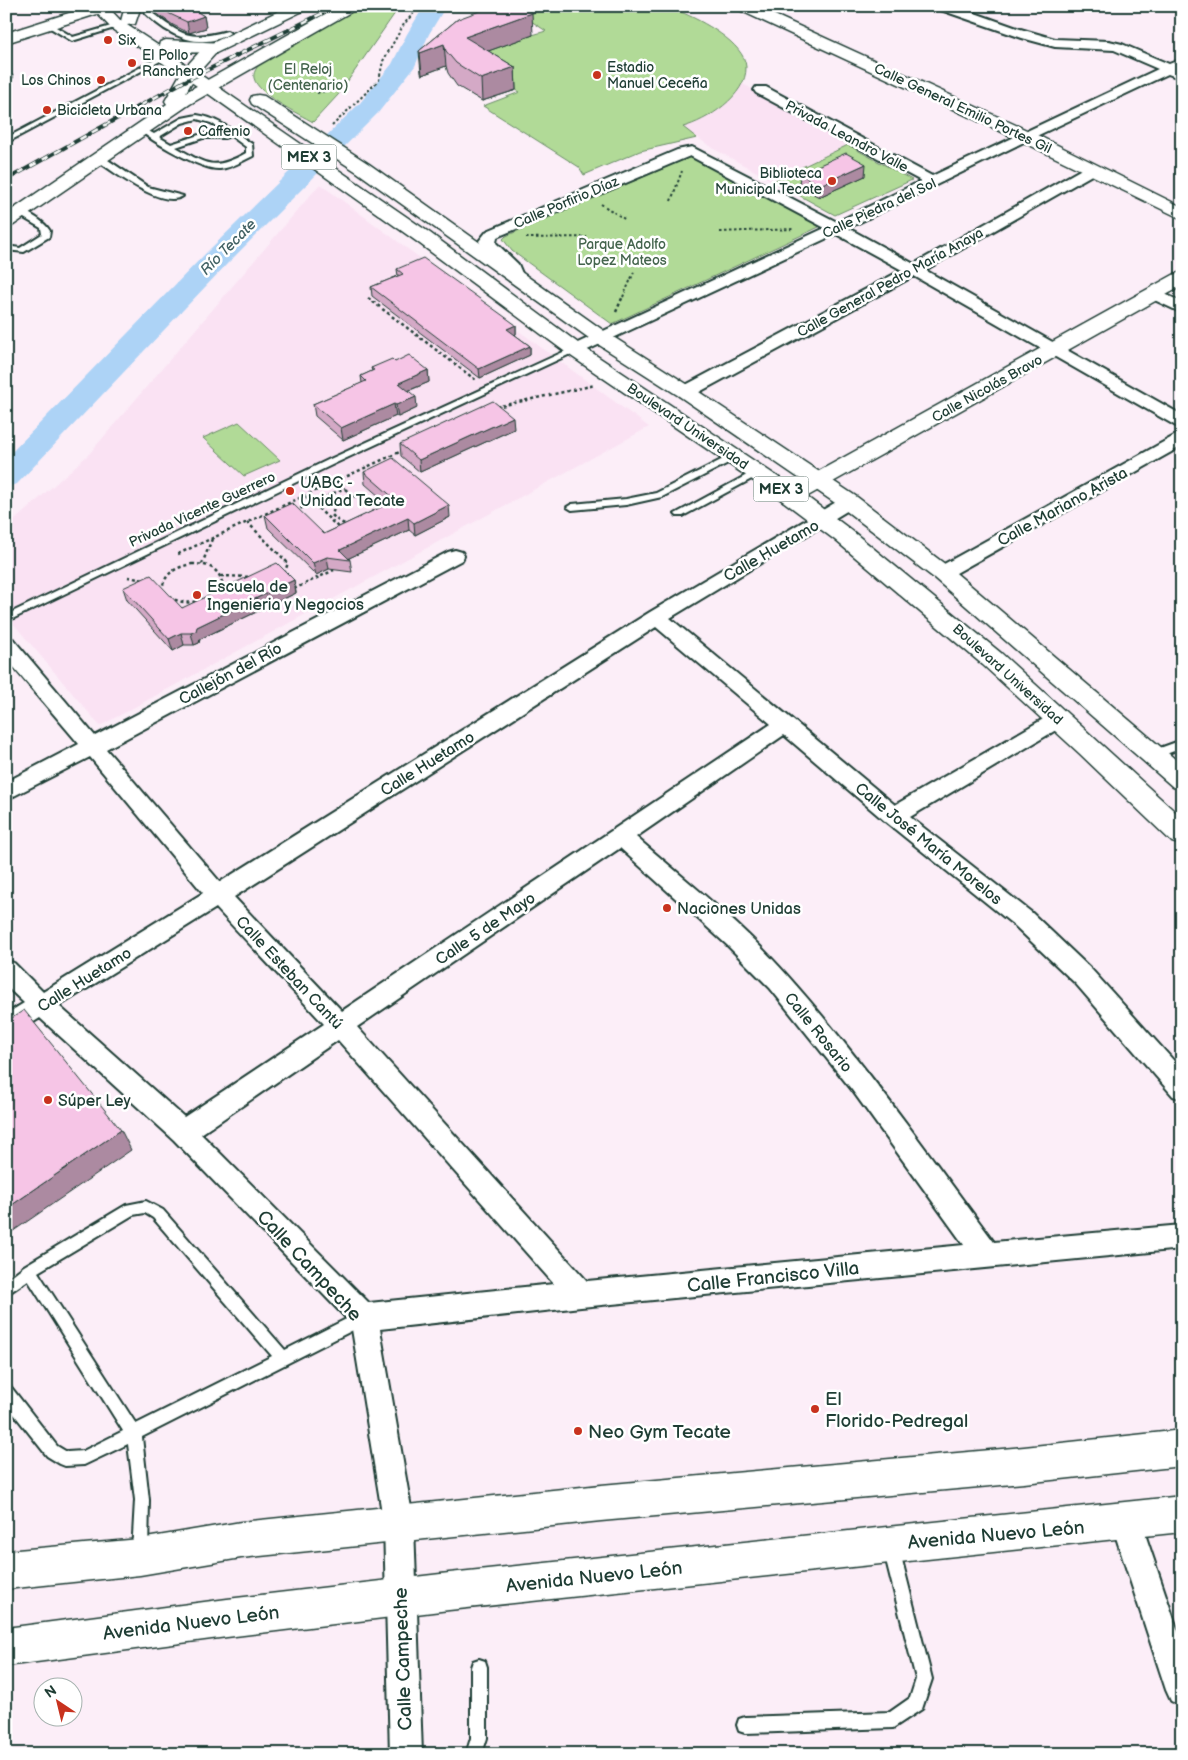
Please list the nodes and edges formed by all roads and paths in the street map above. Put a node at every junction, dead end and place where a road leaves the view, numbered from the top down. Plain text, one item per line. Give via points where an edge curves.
1 (164, 6) edge
2 (302, 6) edge
3 (350, 6) edge
4 (420, 6) edge
5 (742, 6) edge
6 (942, 6) edge
7 (103, 7) edge
8 (127, 18) edge
9 (49, 25) junction
10 (227, 33) dead end
11 (6, 38) edge
12 (217, 46) junction
13 (165, 51) junction
14 (193, 69) junction
15 (1177, 69) edge
16 (6, 72) edge
17 (6, 80) edge
18 (217, 83) junction
19 (329, 90) dead end
20 (761, 90) dead end
21 (317, 93) dead end
22 (169, 110) junction
23 (332, 127) dead end
24 (148, 133) junction
25 (231, 134) junction
26 (1025, 136) junction
27 (6, 141) edge
28 (171, 146) junction
29 (99, 158) junction
30 (683, 169) dead end
31 (1092, 169) junction
32 (933, 182) junction
33 (179, 196) dead end
34 (594, 200) dead end
35 (671, 201) dead end
36 (1182, 214) edge
37 (13, 217) edge
38 (626, 220) dead end
39 (796, 229) dead end
40 (835, 229) junction
41 (720, 232) dead end
42 (492, 234) junction
43 (587, 237) dead end
44 (6, 248) edge
45 (635, 270) dead end
46 (914, 270) junction
47 (516, 278) junction
48 (1182, 278) edge
49 (1154, 294) junction
50 (368, 298) dead end
51 (1182, 308) edge
52 (613, 317) dead end
53 (600, 337) junction
54 (575, 350) junction
55 (1055, 350) junction
56 (479, 382) dead end
57 (597, 385) dead end
58 (686, 392) junction
59 (493, 409) edge
60 (1182, 422) edge
61 (1182, 439) edge
62 (412, 446) edge
63 (733, 457) junction
64 (756, 473) junction
65 (336, 481) junction
66 (818, 481) junction
67 (345, 488) junction
68 (305, 496) junction
69 (354, 496) junction
70 (791, 496) junction
71 (849, 502) junction
72 (312, 503) junction
73 (572, 507) dead end
74 (288, 514) edge
75 (680, 514) dead end
76 (333, 520) junction
77 (823, 520) junction
78 (247, 522) junction
79 (342, 531) edge
80 (213, 538) junction
81 (455, 556) dead end
82 (170, 558) dead end
83 (202, 564) junction
84 (334, 570) edge
85 (136, 573) dead end
86 (942, 573) junction
87 (284, 575) edge
88 (221, 576) junction
89 (257, 577) edge
90 (145, 580) edge
91 (293, 589) edge
92 (188, 603) junction
93 (193, 608) edge
94 (657, 616) junction
95 (6, 619) edge
96 (6, 644) edge
97 (1058, 719) junction
98 (786, 724) junction
99 (1182, 744) edge
100 (90, 746) junction
101 (1153, 755) junction
102 (1122, 776) junction
103 (1182, 780) edge
104 (6, 792) edge
105 (1182, 812) edge
106 (894, 816) junction
107 (1182, 835) edge
108 (621, 836) junction
109 (218, 896) junction
110 (6, 970) edge
111 (41, 1006) junction
112 (341, 1026) junction
113 (6, 1027) edge
114 (1182, 1088) edge
115 (183, 1132) junction
116 (1182, 1237) edge
117 (987, 1255) junction
118 (29, 1270) junction
119 (6, 1289) edge
120 (581, 1294) junction
121 (364, 1317) junction
122 (284, 1358) junction
123 (6, 1392) edge
124 (134, 1434) junction
125 (1182, 1448) edge
126 (1182, 1514) edge
127 (1126, 1522) junction
128 (399, 1525) junction
129 (890, 1544) junction
130 (140, 1557) junction
131 (6, 1570) edge
132 (400, 1596) junction
133 (6, 1647) edge
134 (479, 1667) dead end
135 (1182, 1690) edge
136 (745, 1725) dead end
137 (406, 1754) edge
138 (474, 1754) edge

1 - 10 lane via 148,13 180,36 208,40
2 - 12 main road
3 - 18 main road
4 - 23 path via 404,24 383,61 379,80
5 - 26 main road, Calle General Emilio Portes Gil
6 - 15 street via 1057,43 1119,48
7 - 8 main road, MEX 3
7 - 9 main road
8 - 9 lane via 72,39
8 - 13 main road, MEX 3
9 - 11 main road
12 - 13 main road
12 - 14 main road via 206,53
13 - 14 main road, MEX 3
13 - 27 lane
14 - 18 main road, Boulevard Universidad / MEX 3
14 - 22 main road
15 - 26 street, Calle Piedra del Sol
16 - 17 lane via 9,77
18 - 22 main road
18 - 47 main road, Boulevard Universidad / MEX 3 via 242,91 284,116 363,168
18 - 54 main road, Boulevard Universidad / MEX 3 via 270,130
19 - 21 path
20 - 32 street, Privada Leandro Valle
22 - 24 main road
24 - 25 lane via 188,118 203,117
24 - 28 lane
24 - 29 main road
25 - 28 lane via 202,136
25 - 28 lane via 249,146 250,154 220,167 198,161
26 - 31 main road, Calle General Emilio Portes Gil
26 - 32 street, Calle Piedra del Sol
29 - 33 lane via 146,191 162,196
29 - 37 main road
30 - 35 path
31 - 36 main road, Calle General Emilio Portes Gil
31 - 46 street, Calle General Pedro María Anaya
32 - 40 street, Calle Piedra del Sol
34 - 38 path
37 - 44 lane via 44,227 46,235 21,250
39 - 41 path
40 - 42 street, Calle Porfirio Díaz via 692,151
40 - 46 street
40 - 53 street, Calle Piedra del Sol
42 - 43 path via 505,238
42 - 47 street, Calle Porfirio Díaz via 487,241 489,245 514,267
45 - 52 path
46 - 55 street
46 - 58 street, Calle General Pedro María Anaya
47 - 53 main road, Boulevard Universidad / MEX 3
48 - 49 main road, Calle Nicolás Bravo
49 - 51 street
49 - 55 main road, Calle Nicolás Bravo
50 - 56 path
53 - 54 street, Calle Piedra del Sol
53 - 58 main road, Boulevard Universidad / MEX 3
54 - 63 main road, Boulevard Universidad / MEX 3
54 - 95 lane, Privada Vicente Guerrero
55 - 60 street
55 - 66 main road, Calle Nicolás Bravo
57 - 59 path
58 - 66 main road, Boulevard Universidad / MEX 3
61 - 86 street, Calle Mariano Arista
62 - 65 path
63 - 64 main road, Boulevard Universidad / MEX 3
63 - 73 lane via 659,495
64 - 70 main road, Boulevard Universidad / MEX 3
64 - 75 lane
65 - 67 path
65 - 68 path
66 - 70 main road, Calle Nicolás Bravo
66 - 71 main road, Boulevard Universidad / MEX 3
67 - 69 path
67 - 72 path
68 - 72 path
68 - 78 path
69 - 76 path via 335,505
69 - 76 path via 373,501 377,515 361,525 346,525
70 - 77 main road, Boulevard Universidad / MEX 3
71 - 77 street, Calle Huetamo
71 - 86 main road, Boulevard Universidad / MEX 3
72 - 74 path
72 - 76 path
76 - 79 path
77 - 94 street, Calle Huetamo
77 - 97 main road, Boulevard Universidad / MEX 3 via 932,606
78 - 80 path
78 - 87 path via 288,563
80 - 82 path
80 - 83 path
81 - 100 street, Callejón del Río
83 - 88 path via 218,570
83 - 92 path via 173,570 162,582 162,589 170,599
84 - 91 path
85 - 90 path via 128,577
86 - 101 main road, Boulevard Universidad / MEX 3
88 - 89 path
88 - 92 path via 222,582 214,594
92 - 93 path
94 - 98 street, Calle José María Morelos
94 - 109 street, Calle Huetamo
96 - 100 street, Calle Esteban Cantú
97 - 102 main road, Boulevard Universidad / MEX 3
97 - 106 street
98 - 106 street, Calle José María Morelos
98 - 108 street, Calle 5 de Mayo
99 - 101 lane
100 - 104 street, Callejón del Río
100 - 109 street, Calle Esteban Cantú
101 - 103 main road, Boulevard Universidad / MEX 3
102 - 105 main road
102 - 107 main road, Boulevard Universidad / MEX 3
106 - 114 street, Calle José María Morelos via 1023,919 1084,978
108 - 112 street, Calle 5 de Mayo
108 - 117 street, Calle Rosario via 778,981 861,1082
109 - 111 street, Calle Huetamo
109 - 112 street, Calle Esteban Cantú
110 - 111 street, Calle Campeche
111 - 113 street, Calle Huetamo
111 - 115 street, Calle Campeche
112 - 115 street, Calle 5 de Mayo
112 - 120 street, Calle Esteban Cantú
115 - 121 street, Calle Campeche
116 - 117 street, Calle Francisco Villa
117 - 120 street, Calle Francisco Villa
118 - 119 lane
118 - 122 lane via 131,1208 146,1207 158,1214
118 - 124 lane
120 - 121 street, Calle Francisco Villa
121 - 122 lane
121 - 128 street, Calle Campeche
122 - 124 lane
123 - 124 lane via 52,1452 65,1459 84,1458
124 - 130 lane via 142,1500
125 - 128 main road
126 - 127 main road, Avenida Nuevo León
127 - 129 main road, Avenida Nuevo León
127 - 135 street
128 - 130 main road via 241,1540
128 - 132 street, Calle Campeche
129 - 132 main road, Avenida Nuevo León
129 - 136 lane via 924,1678 916,1704 893,1720
130 - 131 main road
132 - 133 main road, Avenida Nuevo León
132 - 137 street, Calle Campeche
134 - 138 lane via 480,1738

